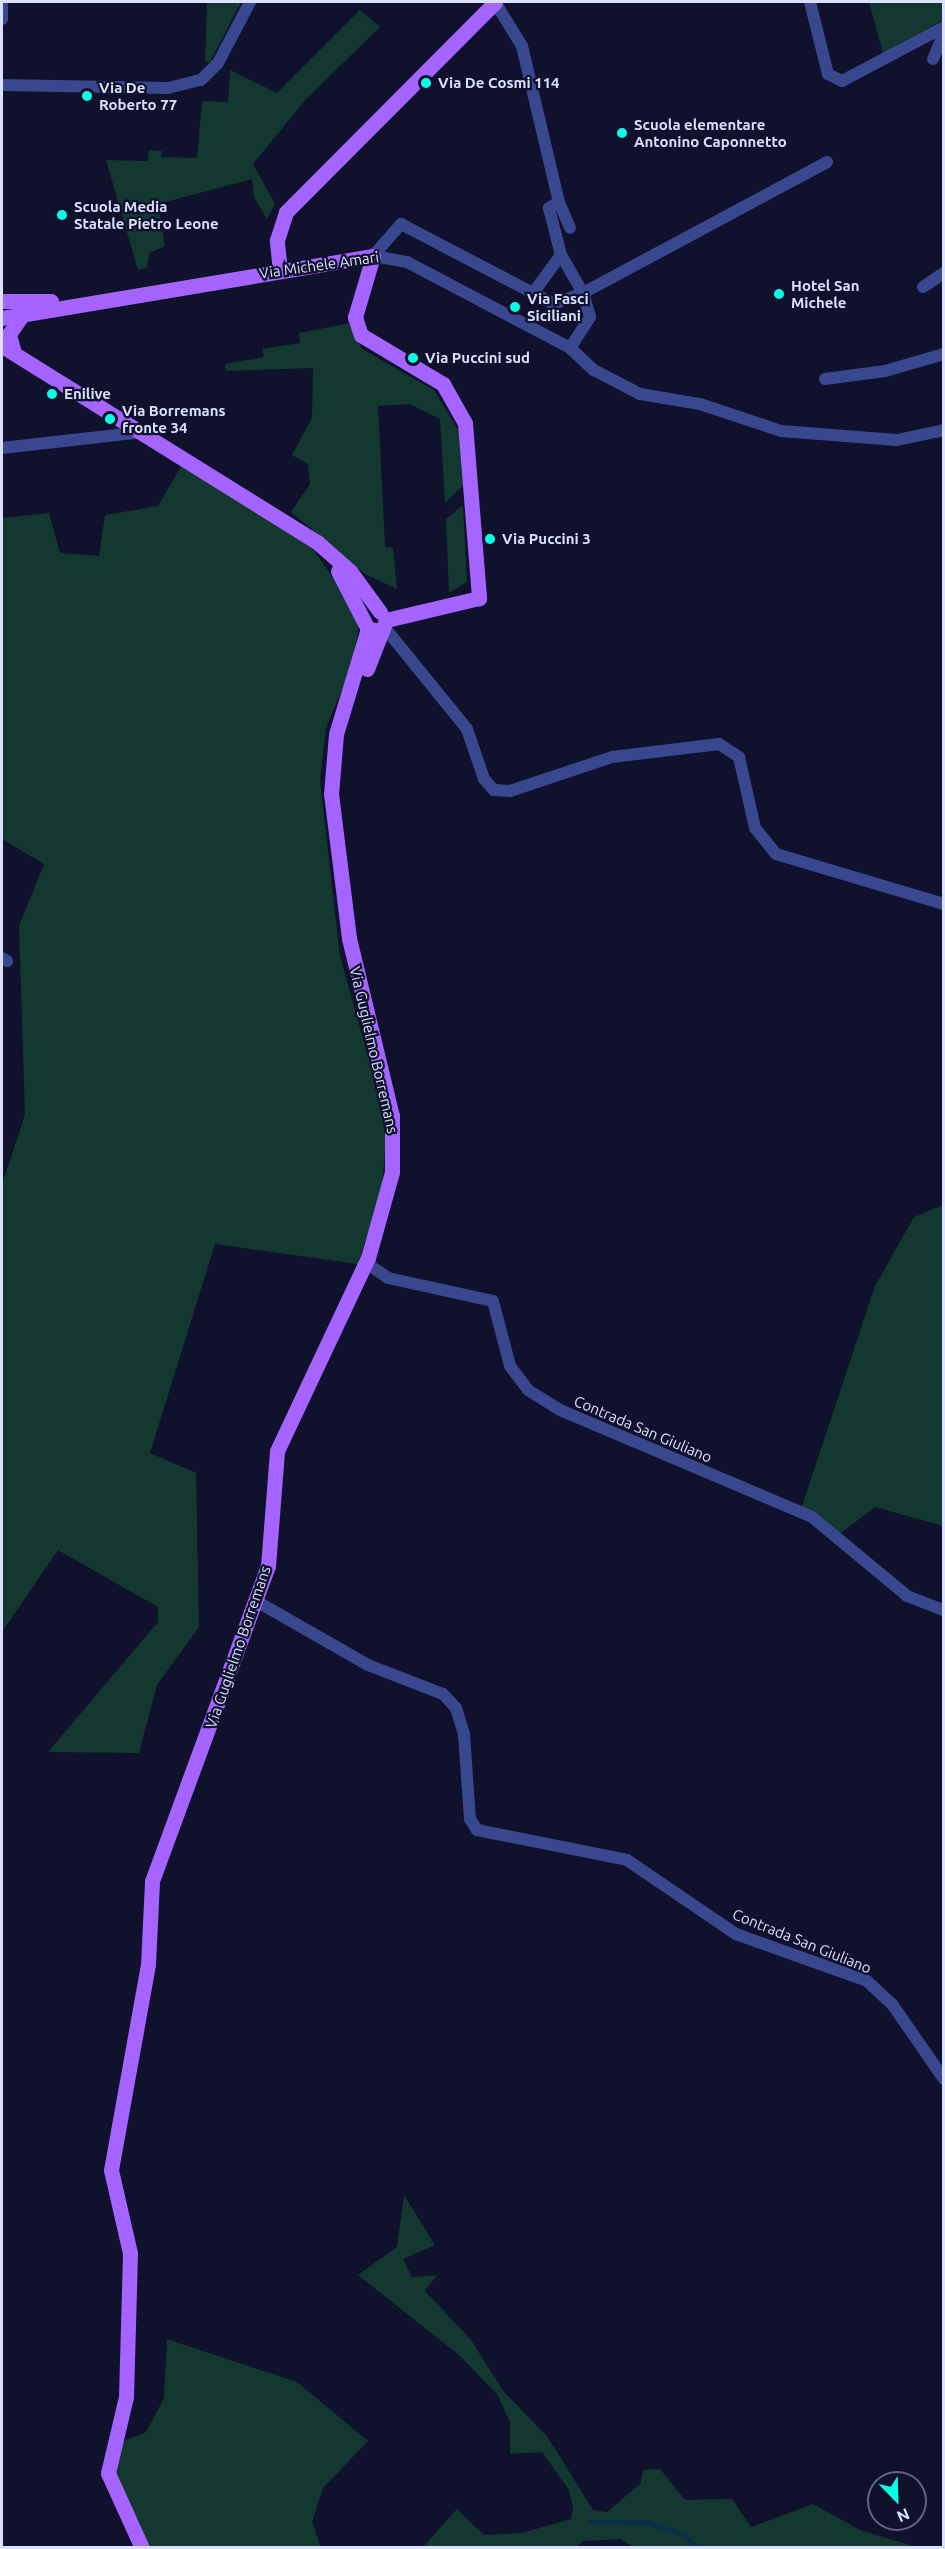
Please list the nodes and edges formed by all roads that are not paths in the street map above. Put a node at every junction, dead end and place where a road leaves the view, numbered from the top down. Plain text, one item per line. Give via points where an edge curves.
1 (2, 2) edge
2 (250, 2) edge
3 (495, 2) edge
4 (810, 2) edge
5 (2, 19) edge
6 (944, 27) edge
7 (944, 33) edge
8 (933, 59) dead end
9 (2, 85) edge
10 (827, 162) dead end
11 (559, 202) junction
12 (570, 228) dead end
13 (561, 255) junction
14 (373, 256) junction
15 (280, 271) junction
16 (944, 273) edge
17 (923, 287) dead end
18 (533, 293) junction
19 (584, 293) junction
20 (2, 301) edge
21 (2, 307) edge
22 (22, 308) junction
23 (2, 318) edge
24 (570, 348) junction
25 (8, 349) edge
26 (944, 354) edge
27 (825, 379) dead end
28 (944, 430) edge
29 (145, 432) junction
30 (2, 448) edge
31 (378, 623) junction
32 (944, 904) edge
33 (366, 1263) junction
34 (256, 1601) junction
35 (944, 1610) edge
36 (944, 2079) edge
37 (142, 2547) edge

1 - 5 street
2 - 9 street via 218,63 201,80 168,88
3 - 11 street via 522,46
3 - 15 main road via 286,212 278,240
4 - 6 street via 828,74 842,81
7 - 8 street
10 - 19 street
11 - 12 street
11 - 13 street via 549,207
13 - 18 street
13 - 19 street
14 - 15 main road, Via Michele Amari
14 - 18 street via 401,224
14 - 24 street, Via Michele Amari via 396,257
14 - 31 main road via 356,327 367,340 443,384 465,423 479,598
15 - 22 main road, Via Michele Amari
16 - 17 street
18 - 19 street via 554,304
19 - 24 street via 590,317
20 - 22 main road
21 - 22 main road
22 - 23 main road
22 - 25 main road via 9,334
24 - 28 street via 626,389 700,404 770,429 897,440
25 - 29 main road
26 - 27 street via 885,371
29 - 30 street
29 - 31 main road via 317,542
31 - 32 street via 467,729 484,778 494,790 510,791 612,757 719,744 739,757 755,828 776,854
31 - 33 main road, Via Guglielmo Borremans via 336,734 331,794 349,938 394,1133 387,1196
33 - 34 main road, Via Guglielmo Borremans via 277,1451 272,1545
33 - 35 street, Contrada San Giuliano via 388,1278 493,1301 510,1366 528,1389 560,1410 812,1517 908,1596
34 - 36 street, Contrada San Giuliano via 368,1665 443,1694 456,1708 464,1734 470,1819 477,1830 627,1860 736,1934 867,1981 892,2004
34 - 37 main road, Via Guglielmo Borremans via 156,1860 147,1964 111,2155 130,2253 126,2397 108,2474

